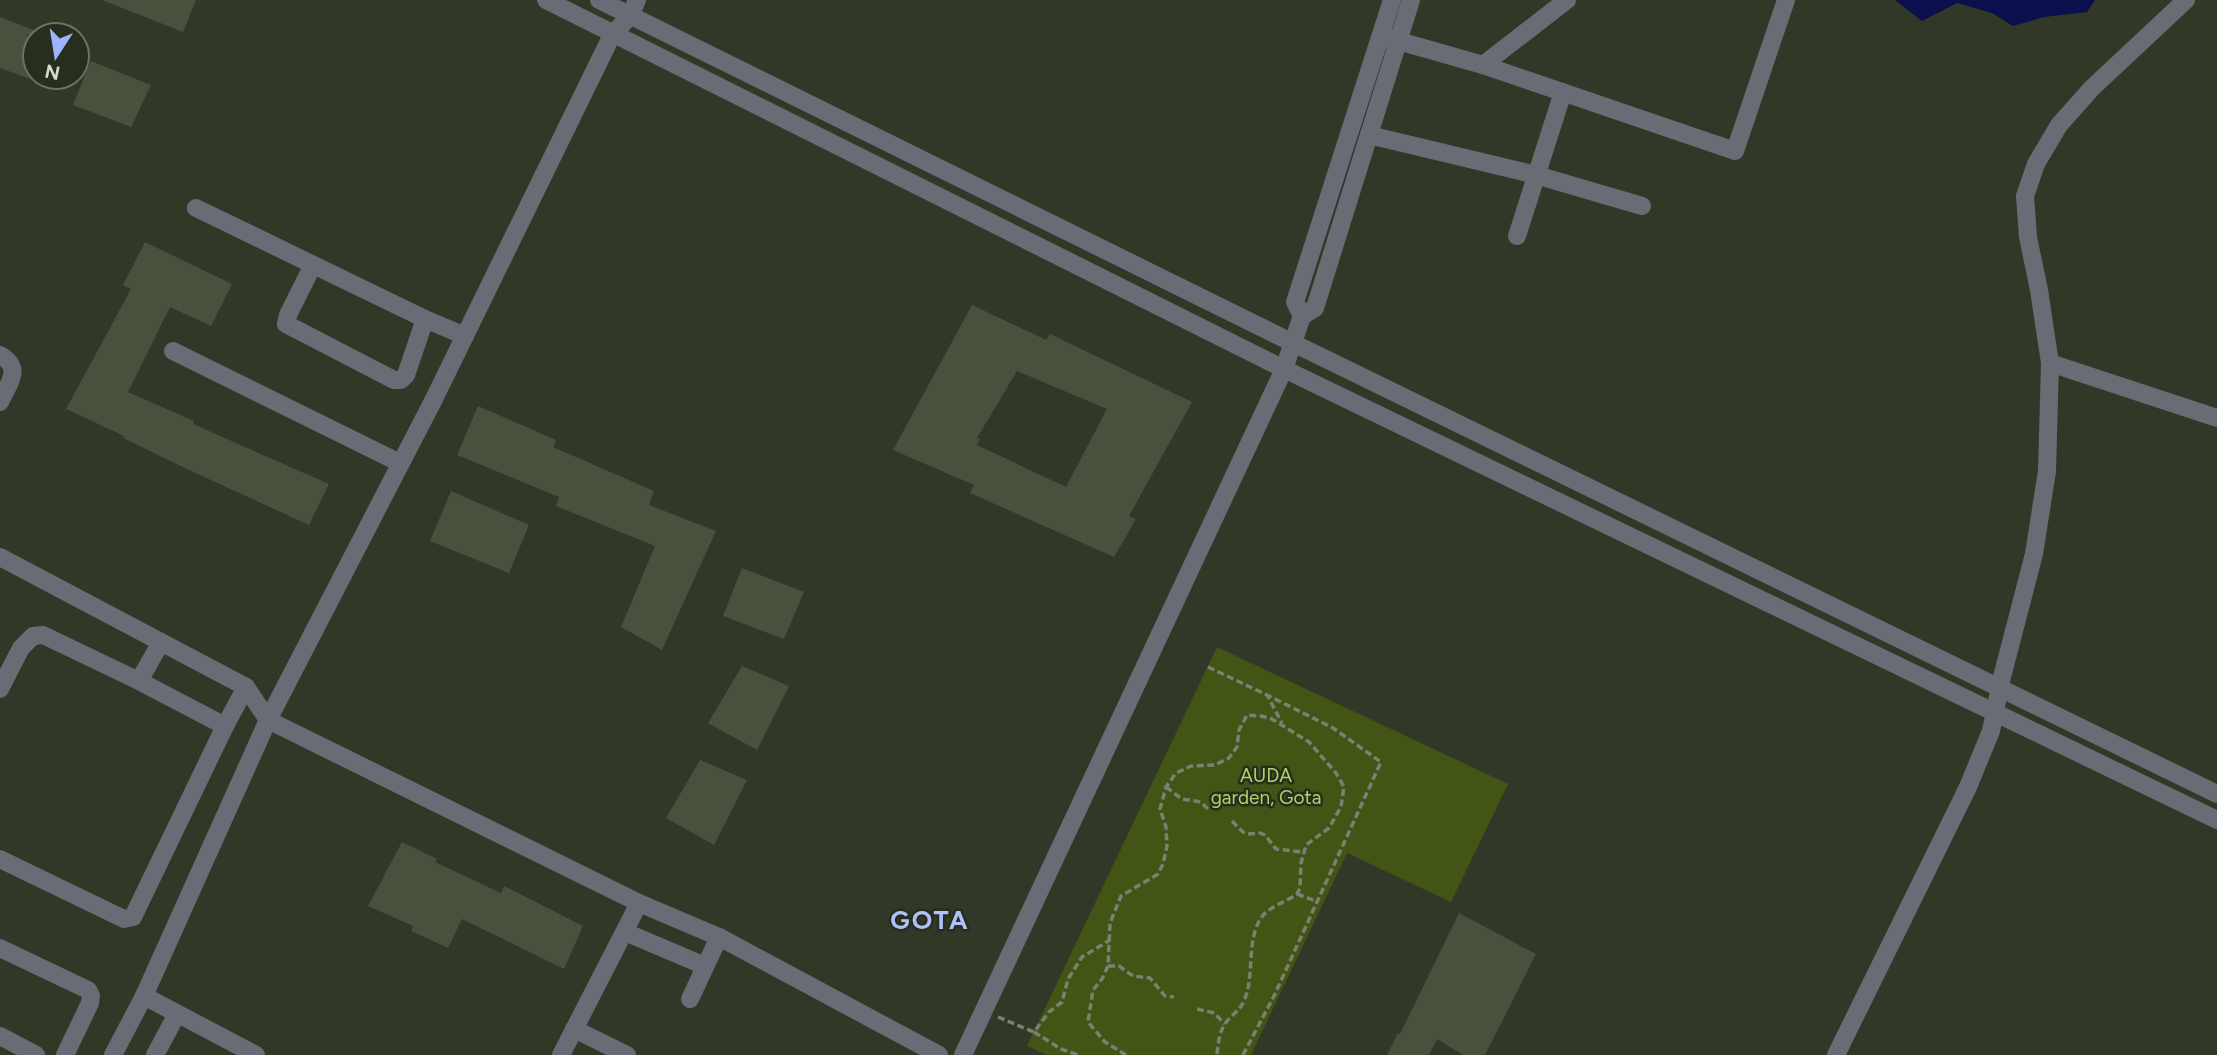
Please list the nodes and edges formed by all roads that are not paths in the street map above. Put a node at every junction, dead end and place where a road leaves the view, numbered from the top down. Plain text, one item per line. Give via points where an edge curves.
1 (546, 0) edge
2 (598, 0) edge
3 (1392, 0) edge
4 (1411, 0) edge
5 (1567, 0) edge
6 (1786, 0) edge
7 (2186, 0) edge
8 (634, 8) edge
9 (612, 34) junction
10 (1390, 39) junction
11 (1483, 65) junction
12 (1563, 92) junction
13 (1369, 135) junction
14 (1536, 175) junction
15 (1642, 206) dead end
16 (196, 208) dead end
17 (1517, 236) dead end
18 (313, 265) junction
19 (1303, 316) junction
20 (425, 319) junction
21 (464, 336) junction
22 (1293, 343) junction
23 (173, 351) dead end
24 (0, 355) edge
25 (2050, 363) junction
26 (1284, 369) junction
27 (0, 402) edge
28 (2217, 418) edge
29 (400, 463) junction
30 (0, 557) edge
31 (161, 642) junction
32 (139, 681) junction
33 (246, 687) junction
34 (1999, 688) junction
35 (0, 689) edge
36 (1995, 713) junction
37 (268, 720) junction
38 (225, 726) junction
39 (2217, 794) edge
40 (2217, 820) edge
41 (0, 859) edge
42 (639, 903) junction
43 (625, 932) junction
44 (719, 937) junction
45 (0, 948) edge
46 (705, 966) junction
47 (144, 996) junction
48 (690, 999) dead end
49 (177, 1014) junction
50 (574, 1029) junction
51 (0, 1036) edge
52 (36, 1055) edge
53 (65, 1055) edge
54 (113, 1055) edge
55 (155, 1055) edge
56 (256, 1055) edge
57 (561, 1055) edge
58 (627, 1055) edge
59 (939, 1055) edge
60 (963, 1055) edge
61 (1836, 1055) edge

1 - 9 street
2 - 8 street
3 - 10 street
4 - 10 street
5 - 11 street
6 - 12 street via 1735,151
7 - 25 street via 2092,88 2059,125 2036,164 2025,196
8 - 9 street
8 - 22 street
9 - 21 street
9 - 26 street
10 - 11 street
10 - 13 street
10 - 19 street via 1295,302
11 - 12 street
12 - 14 street
13 - 14 street
13 - 19 street via 1315,307
14 - 15 street
14 - 17 street
16 - 18 street
18 - 20 street
18 - 20 street via 286,324 394,380 406,375
19 - 22 street
20 - 21 street
21 - 29 street
22 - 26 street
22 - 34 street
23 - 29 street
24 - 27 street via 13,367
25 - 28 street
25 - 34 street via 2047,471 2034,554
26 - 36 street
26 - 60 street
29 - 37 street
30 - 31 street
31 - 32 street
31 - 33 street
32 - 35 street via 43,635 33,636 21,648
32 - 38 street
33 - 37 street
33 - 38 street
34 - 36 street
34 - 39 street
36 - 40 street
36 - 61 street via 1968,787
37 - 42 street
37 - 47 street
38 - 41 street via 134,917 124,919
42 - 43 street
42 - 44 street
43 - 46 street
43 - 50 street
44 - 46 street
44 - 59 street
45 - 53 street via 88,990 90,1003
46 - 48 street
47 - 49 street
47 - 54 street
49 - 55 street
49 - 56 street
50 - 57 street
50 - 58 street
51 - 52 street

